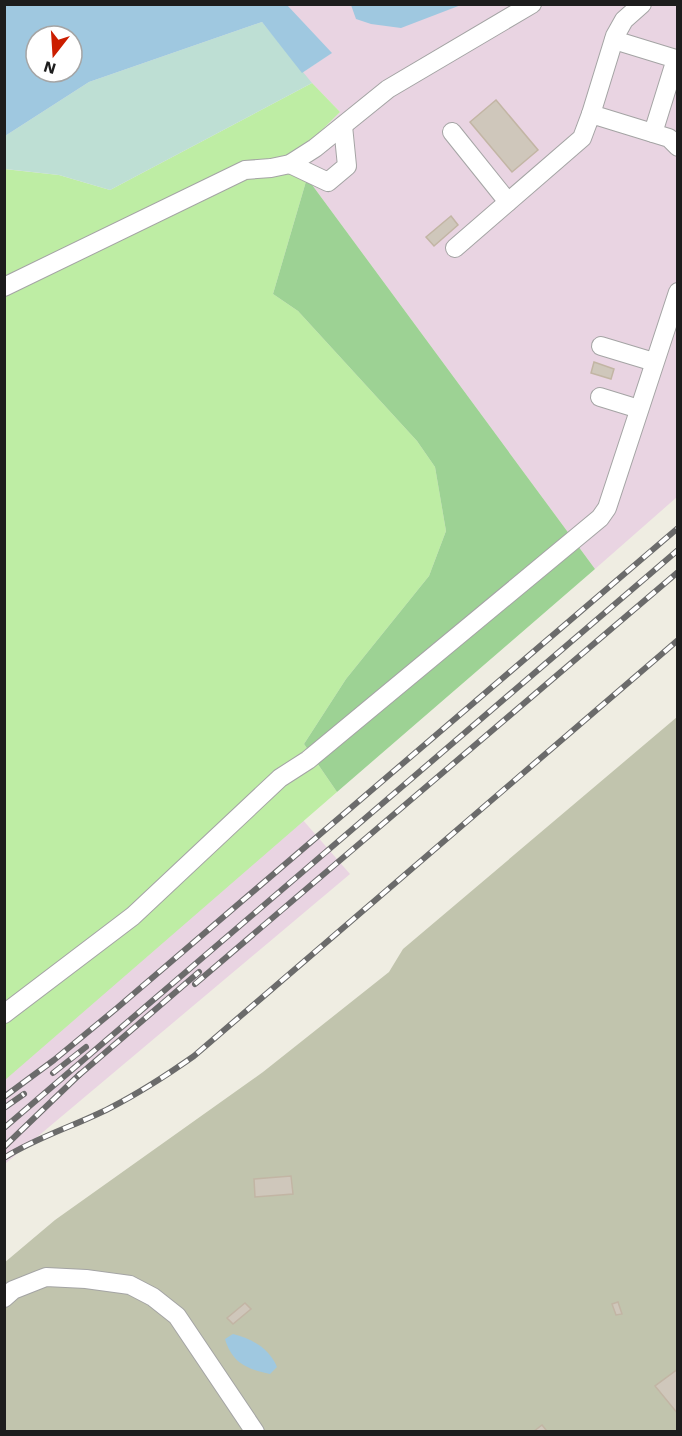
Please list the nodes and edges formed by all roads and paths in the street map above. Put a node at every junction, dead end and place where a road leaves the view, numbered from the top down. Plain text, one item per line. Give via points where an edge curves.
1 (532, 4) edge
2 (642, 4) edge
3 (614, 40) junction
4 (591, 114) junction
5 (343, 126) junction
6 (452, 132) dead end
7 (653, 133) junction
8 (678, 147) edge
9 (290, 164) junction
10 (508, 202) junction
11 (455, 248) dead end
12 (4, 287) edge
13 (678, 292) edge
14 (601, 346) dead end
15 (654, 362) junction
16 (600, 397) dead end
17 (639, 409) junction
18 (4, 1014) edge
19 (4, 1298) edge
20 (255, 1431) edge

1 - 5 lane via 388,89
2 - 3 lane via 624,20
3 - 4 lane
3 - 7 lane via 676,59
4 - 7 lane
4 - 10 lane via 582,138
5 - 9 lane
5 - 9 lane via 347,166 328,182
6 - 10 lane
7 - 8 lane via 669,138
9 - 12 lane via 245,170
10 - 11 lane
13 - 15 lane
14 - 15 lane
15 - 17 lane
16 - 17 lane
17 - 18 lane via 607,508 600,518 308,760 280,778 133,916
19 - 20 lane via 46,1276 130,1285 153,1297 177,1316

